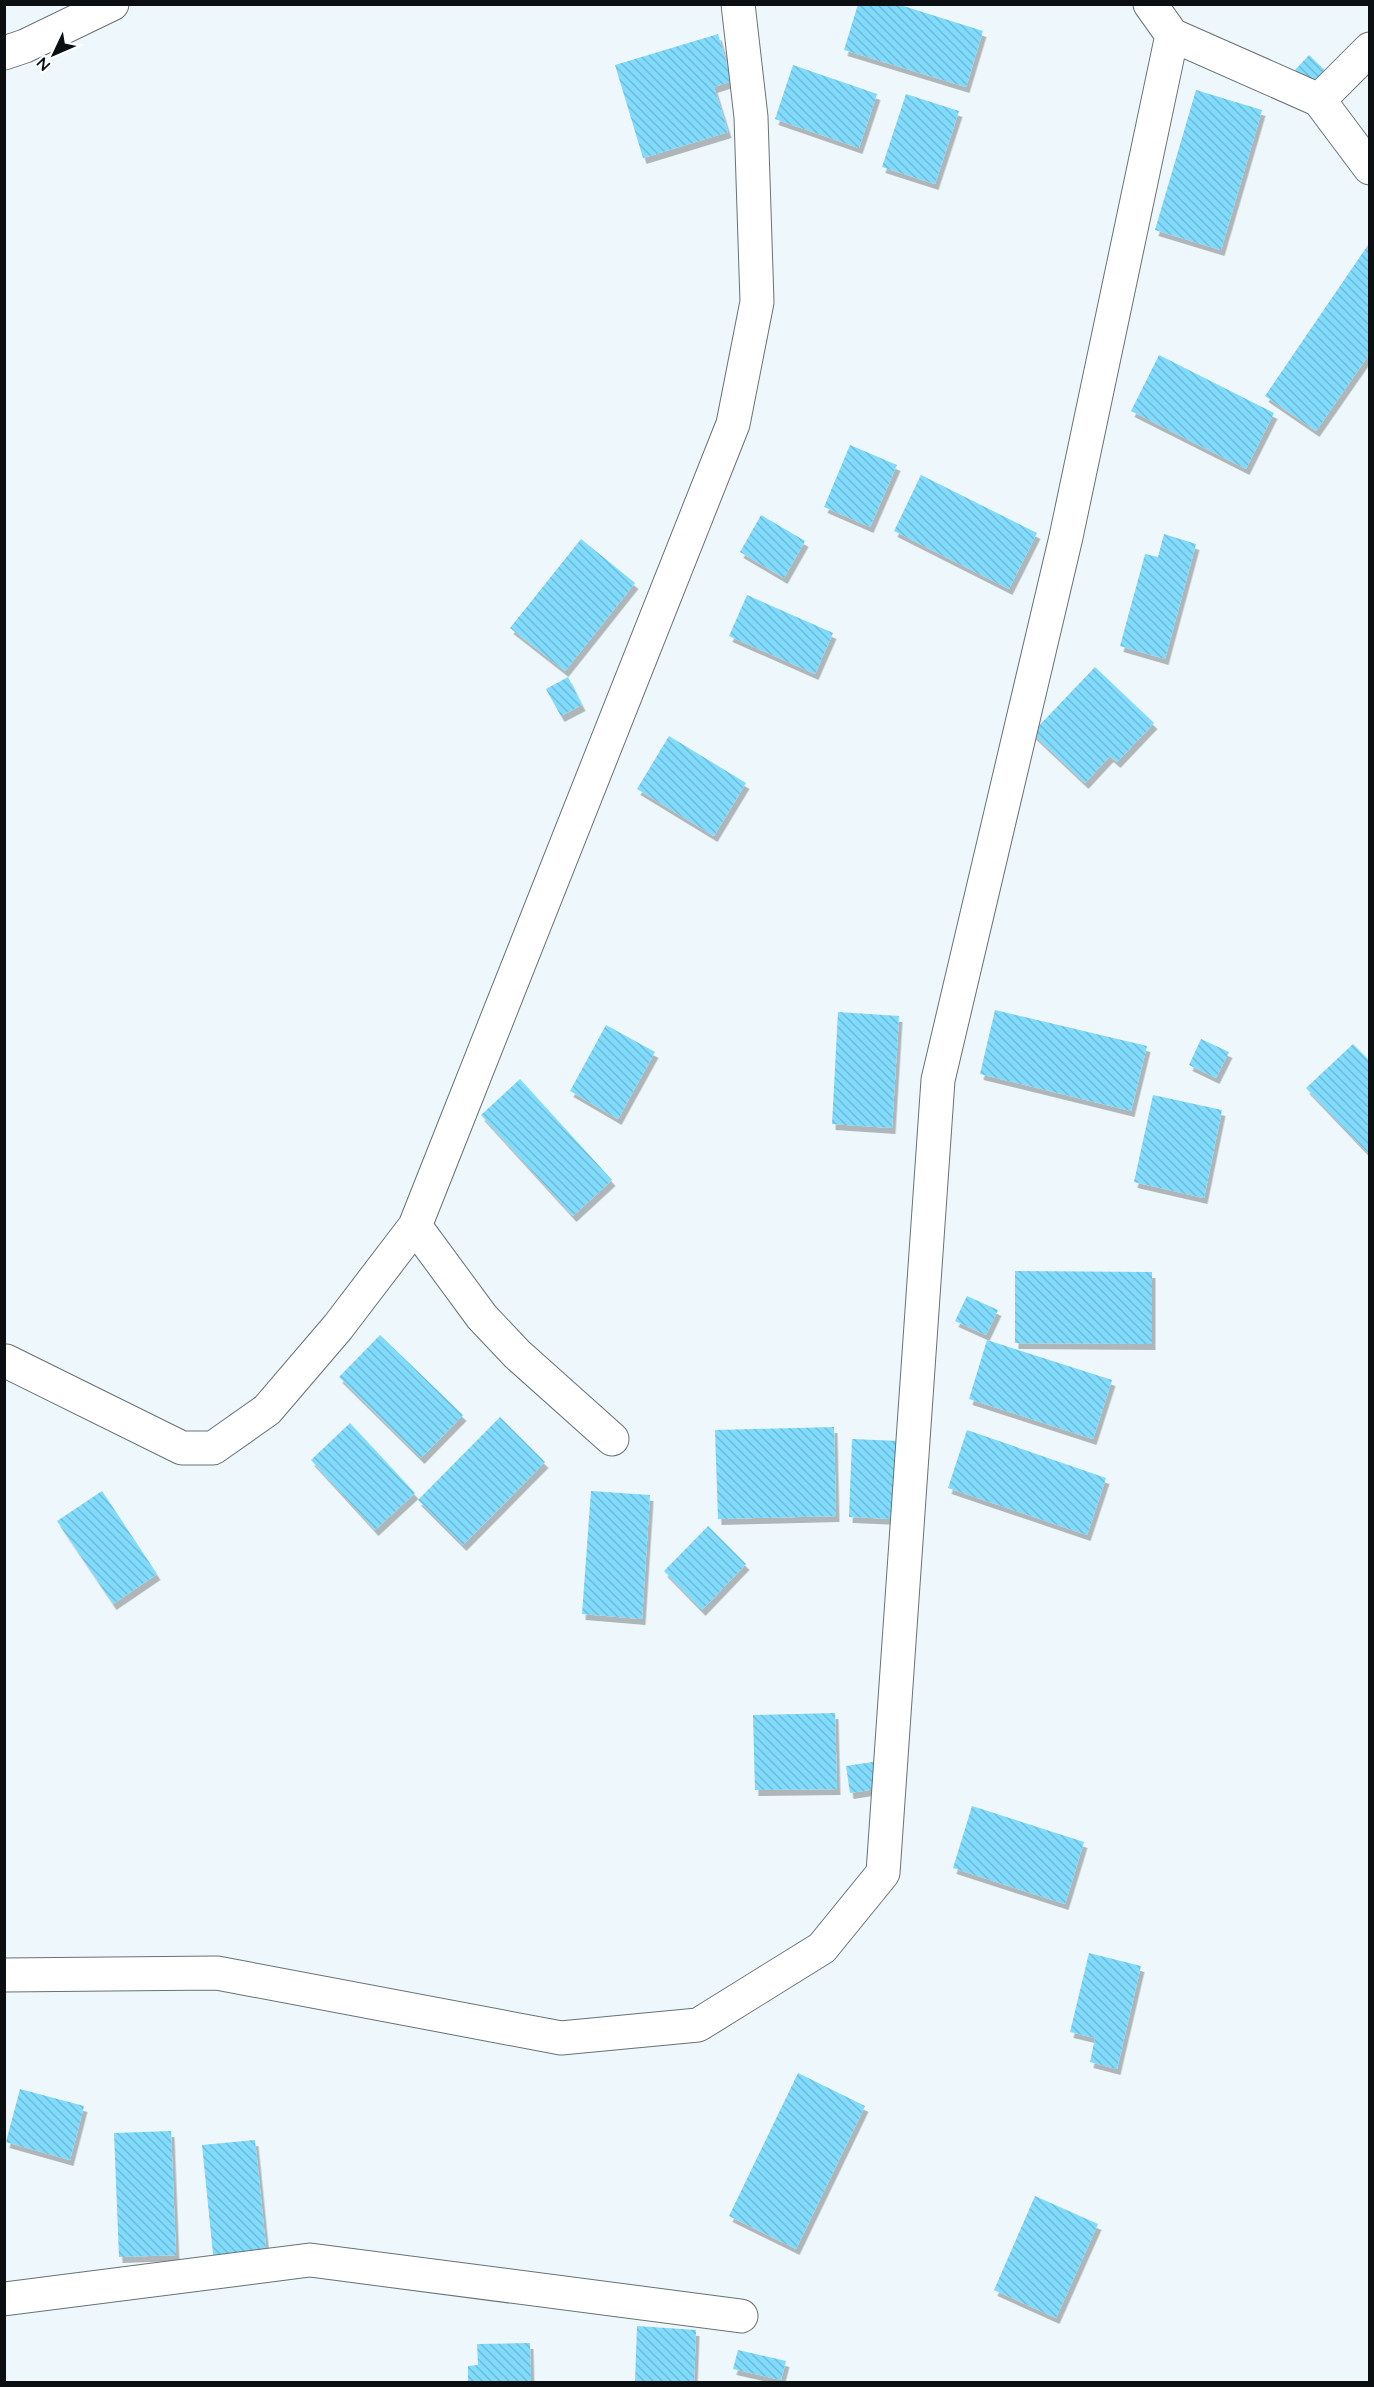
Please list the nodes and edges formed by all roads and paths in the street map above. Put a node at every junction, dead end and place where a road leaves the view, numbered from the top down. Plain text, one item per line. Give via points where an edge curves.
1 (112, 4) edge
2 (738, 4) edge
3 (1150, 4) edge
4 (1172, 35) junction
5 (1370, 49) edge
6 (4, 53) edge
7 (1319, 100) junction
8 (1370, 168) edge
9 (415, 1226) junction
10 (6, 1361) edge
11 (612, 1439) dead end
12 (4, 1976) edge
13 (4, 2299) edge
14 (741, 2316) dead end

1 - 6 street
2 - 9 street via 751,117 757,302 733,424
3 - 4 street
4 - 7 street
4 - 12 street via 1066,537 938,1080 883,1873 822,1948 698,2025 561,2038 217,1973
5 - 7 street
7 - 8 street
9 - 10 street via 338,1327 267,1410 213,1448 182,1448
9 - 11 street via 482,1317 517,1354
13 - 14 street via 310,2260

